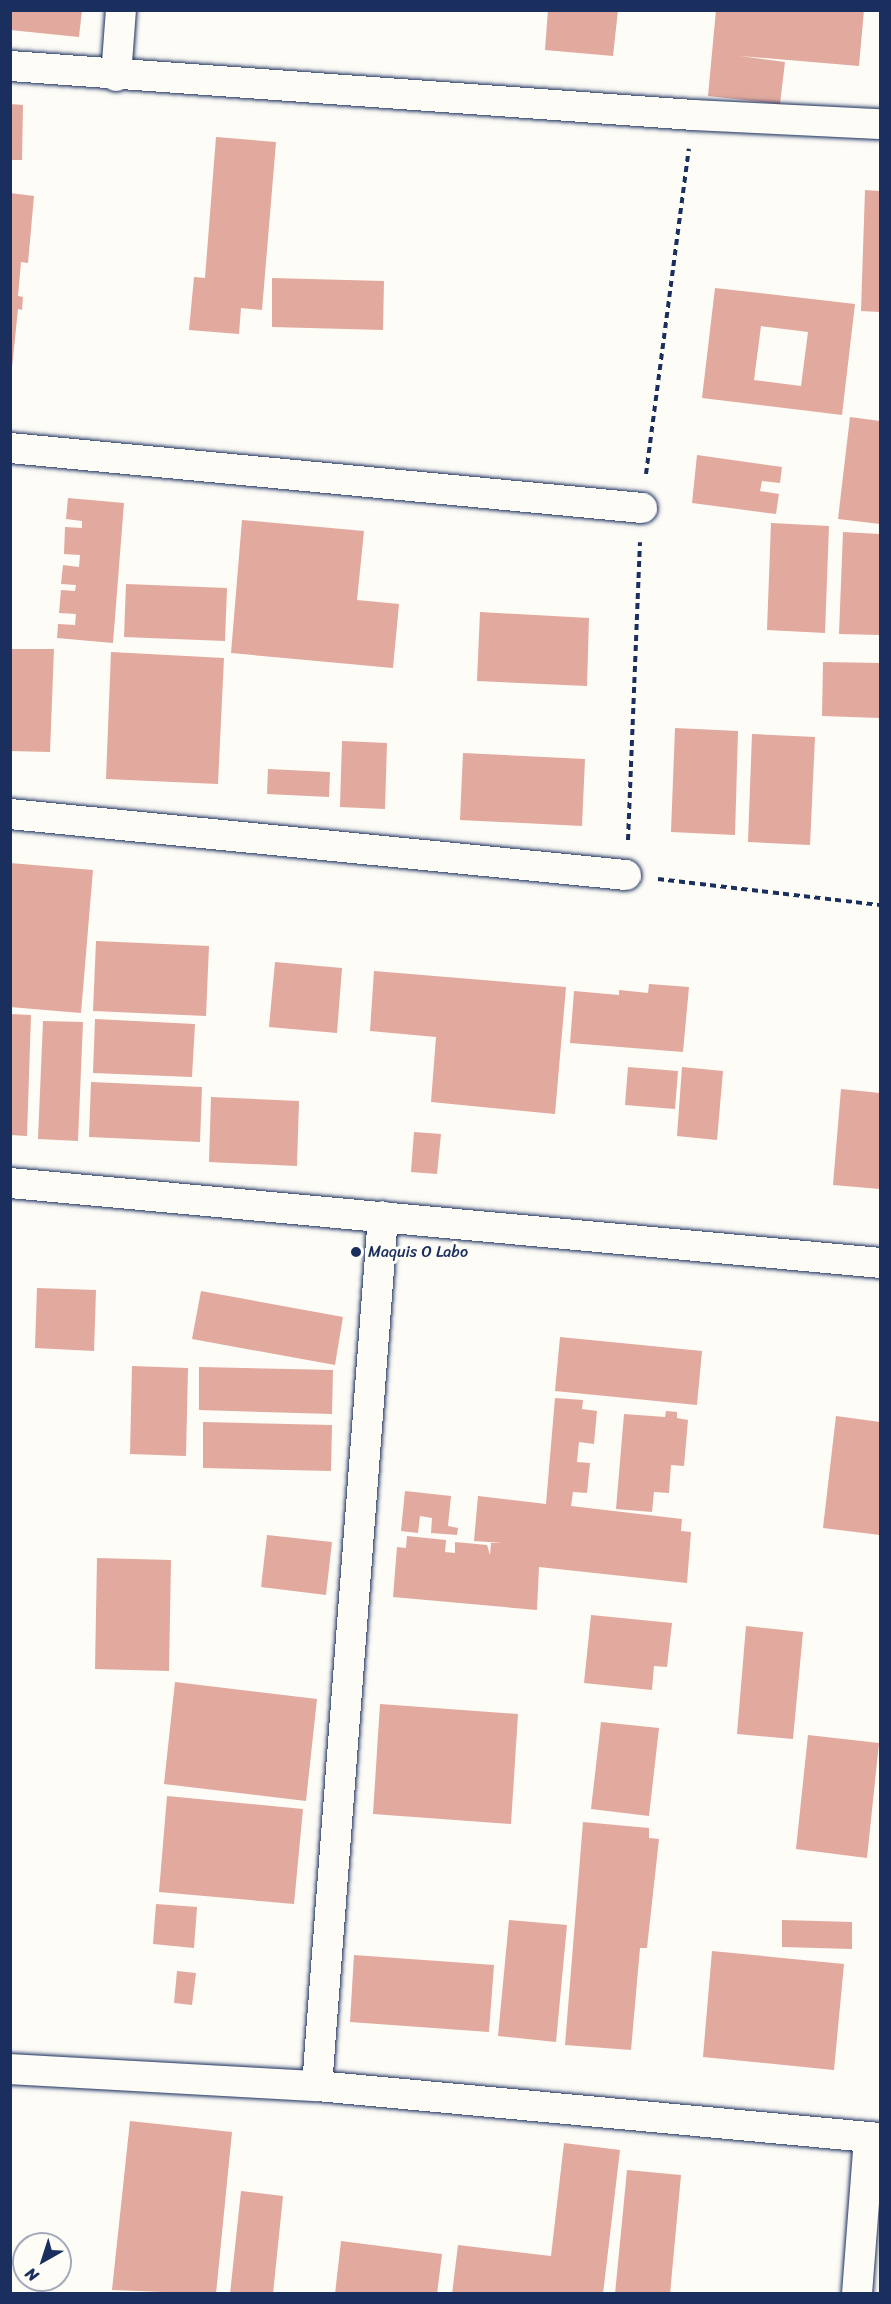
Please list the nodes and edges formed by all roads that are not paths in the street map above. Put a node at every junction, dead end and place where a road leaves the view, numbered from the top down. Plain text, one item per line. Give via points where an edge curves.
1 (121, 10) edge
2 (10, 66) edge
3 (116, 76) junction
4 (880, 124) edge
5 (10, 448) edge
6 (642, 508) dead end
7 (10, 814) edge
8 (626, 875) road end
9 (11, 1183) edge
10 (10, 1188) edge
11 (383, 1217) junction
12 (880, 1263) edge
13 (10, 2070) edge
14 (317, 2086) junction
15 (875, 2137) edge
16 (857, 2294) edge

1 - 3 street
2 - 3 street
3 - 4 street
5 - 6 street
7 - 8 street
9 - 10 street
9 - 11 street
11 - 12 street
11 - 14 street
13 - 14 street
14 - 15 street
15 - 16 street

